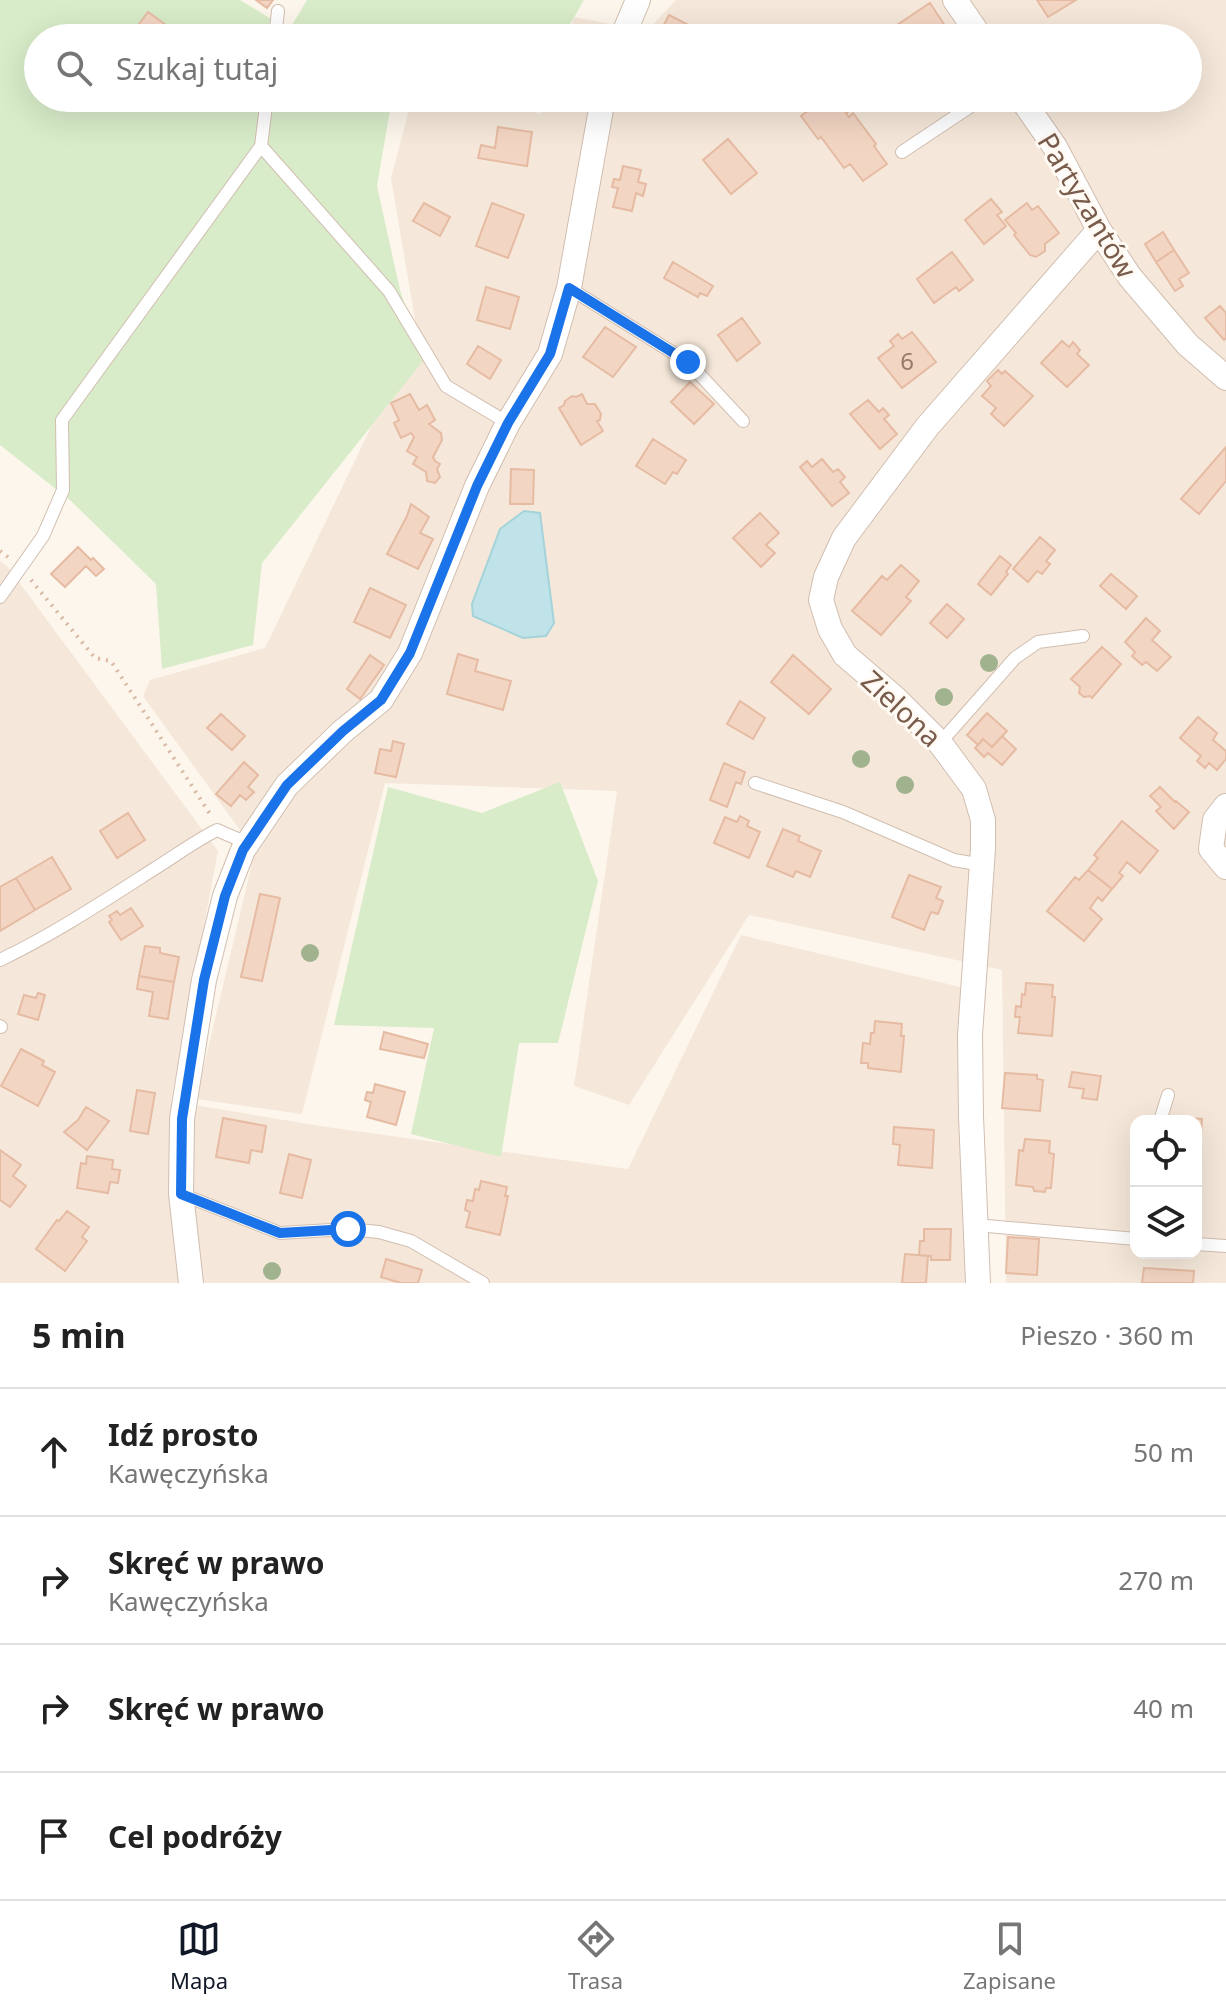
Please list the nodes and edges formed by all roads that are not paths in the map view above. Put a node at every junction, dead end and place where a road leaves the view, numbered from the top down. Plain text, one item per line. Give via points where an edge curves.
1 (638, 0) edge
2 (955, 0) edge
3 (278, 11) dead end
4 (277, 24) edge
5 (628, 24) edge
6 (971, 24) edge
7 (265, 112) edge
8 (600, 112) edge
9 (962, 112) edge
10 (1031, 112) edge
11 (261, 146) junction
12 (902, 152) dead end
13 (1099, 230) junction
14 (569, 288) junction
15 (1226, 378) edge
16 (743, 421) dead end
17 (508, 423) junction
18 (0, 597) edge
19 (1083, 636) dead end
20 (940, 743) junction
21 (755, 783) dead end
22 (1226, 806) edge
23 (247, 843) junction
24 (982, 865) junction
25 (1226, 867) edge
26 (0, 960) edge
27 (1168, 1095) dead end
28 (1162, 1115) edge
29 (181, 1194) junction
30 (976, 1225) junction
31 (1130, 1238) edge
32 (1202, 1244) edge
33 (1226, 1246) edge
34 (191, 1283) edge
35 (483, 1283) edge
36 (978, 1283) edge

1 - 5 street
2 - 6 street
3 - 4 lane
7 - 11 lane
8 - 14 street
9 - 12 lane
10 - 13 street, Partyzantów
11 - 17 lane via 389,291 446,386
11 - 18 lane via 62,420 63,490 43,536
13 - 15 street, Partyzantów via 1130,277 1188,345
13 - 20 street, Zielona via 927,427 844,538 826,577 821,600 845,655
14 - 16 lane via 688,362
14 - 17 street via 550,354
17 - 23 street via 410,653 381,700 287,785
19 - 20 lane via 1038,642 1015,658
20 - 24 street, Zielona via 974,789 983,820
21 - 24 lane via 843,812 954,860
22 - 25 street via 1215,820 1211,849
23 - 26 lane via 217,830
23 - 29 street via 225,896 204,980 182,1119
24 - 30 street, Zielona via 970,1035
27 - 28 lane
29 - 34 street
29 - 35 lane via 280,1233 348,1229 411,1241
30 - 31 lane
30 - 36 street, Zielona
32 - 33 lane

